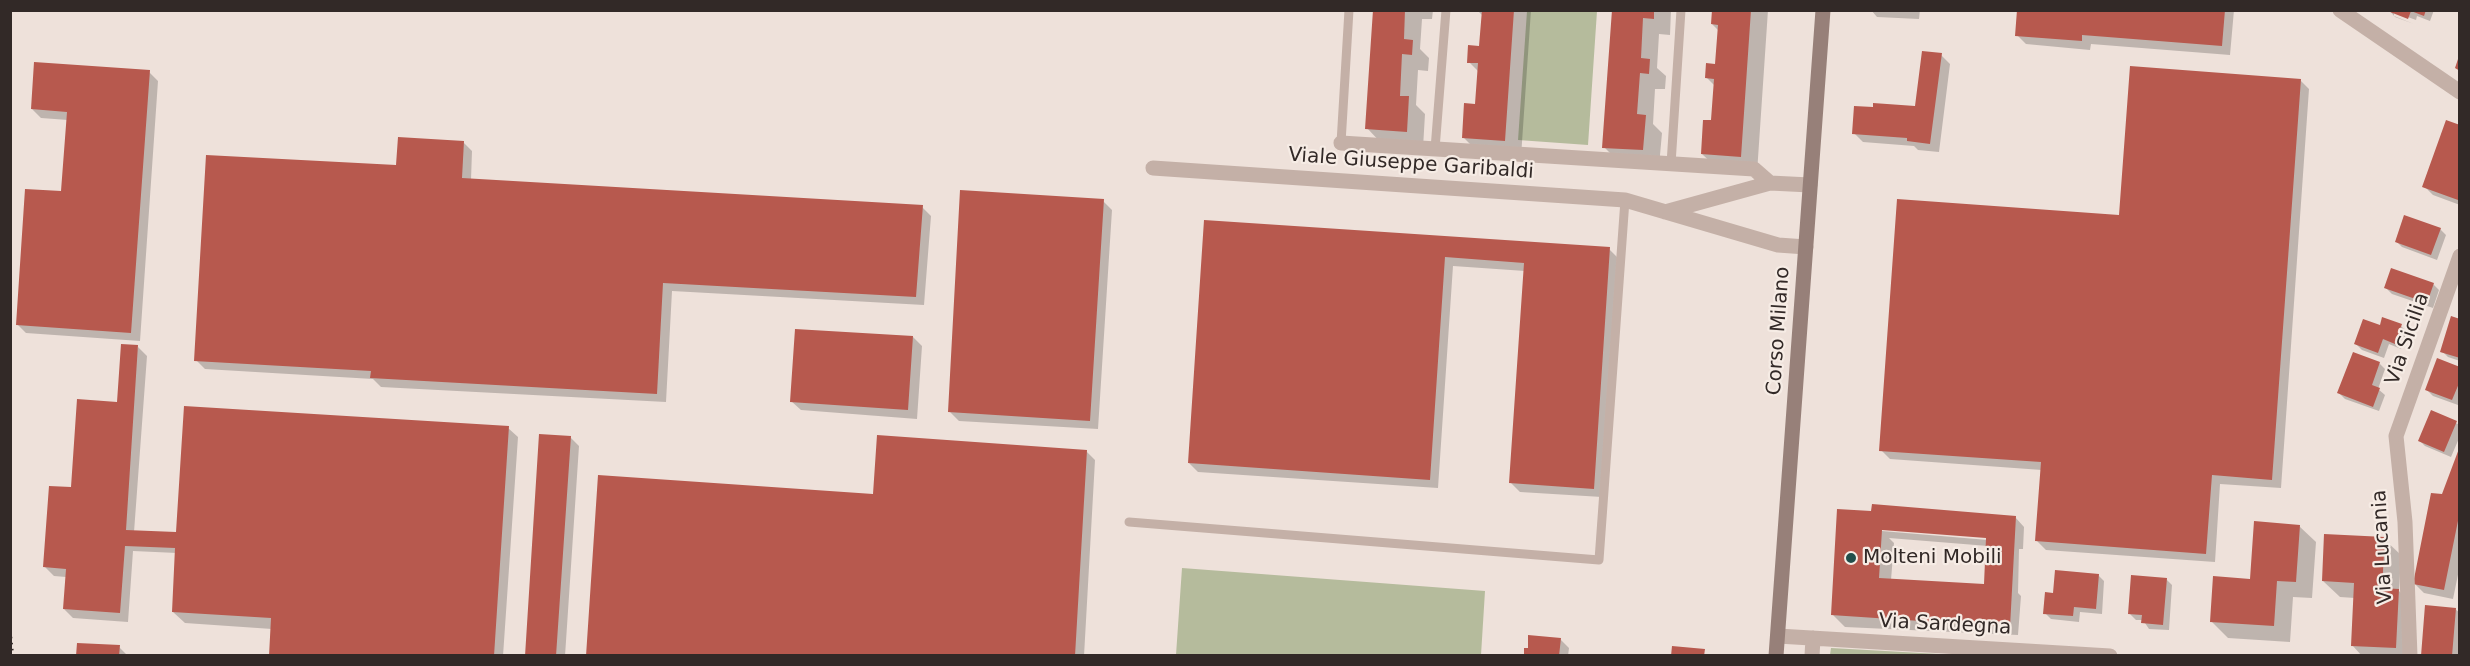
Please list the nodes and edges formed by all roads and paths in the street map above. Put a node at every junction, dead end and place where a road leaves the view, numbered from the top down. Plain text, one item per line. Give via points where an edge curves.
1 (1349, 10) edge
2 (1446, 10) edge
3 (1681, 10) edge
4 (1823, 10) edge
5 (2340, 10) edge
6 (2460, 92) edge
7 (1341, 143) joint
8 (1435, 149) junction
9 (1671, 164) junction
10 (1153, 168) dead end
11 (1770, 183) junction
12 (1810, 185) junction
13 (1625, 200) junction
14 (1665, 212) junction
15 (1806, 247) junction
16 (2460, 256) edge
17 (2396, 436) joint
18 (1129, 522) dead end
19 (1778, 636) junction
20 (1813, 638) junction
21 (1776, 656) edge
22 (1812, 656) edge
23 (2110, 656) edge
24 (2410, 656) edge

1 - 7 lane, Viale Giuseppe Garibaldi
2 - 8 lane, Viale Giuseppe Garibaldi
3 - 9 lane
4 - 12 main road, Corso Milano
5 - 6 street
7 - 8 street, Viale Giuseppe Garibaldi
8 - 9 street, Viale Giuseppe Garibaldi
9 - 11 street, Viale Giuseppe Garibaldi via 1754,169
10 - 13 street, Viale Giuseppe Garibaldi
11 - 12 street, Viale Giuseppe Garibaldi
11 - 14 street, Viale Giuseppe Garibaldi
12 - 15 main road, Corso Milano
13 - 14 street, Viale Giuseppe Garibaldi
13 - 18 lane via 1599,560
14 - 15 street, Viale Giuseppe Garibaldi via 1778,245
15 - 19 main road, Corso Milano
16 - 17 street, Via Sicilia
17 - 24 street, Via Lucania via 2405,522
19 - 20 street, Via Sardegna
19 - 21 main road, Corso Milano
20 - 22 street
20 - 23 street, Via Sardegna

